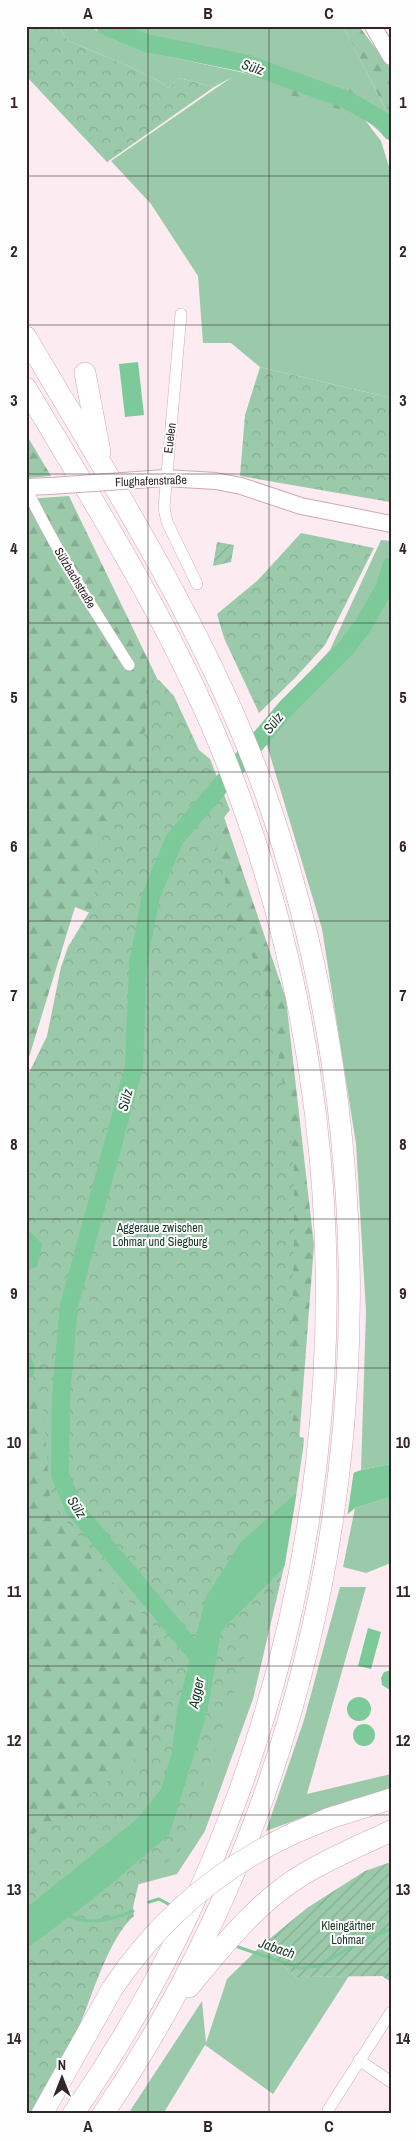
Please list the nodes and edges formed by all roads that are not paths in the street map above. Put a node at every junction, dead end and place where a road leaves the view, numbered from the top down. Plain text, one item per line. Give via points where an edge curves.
1 (373, 26) edge
2 (391, 57) edge
3 (181, 314) dead end
4 (26, 337) edge
5 (85, 373) dead end
6 (26, 388) edge
7 (103, 467) junction
8 (165, 478) junction
9 (26, 488) edge
10 (391, 524) edge
11 (197, 584) dead end
12 (129, 665) dead end
13 (391, 1799) edge
14 (391, 1831) edge
15 (391, 2012) edge
16 (157, 2026) junction
17 (359, 2060) junction
18 (391, 2082) edge
19 (328, 2110) dead end
20 (42, 2114) edge
21 (73, 2114) edge
22 (103, 2114) edge

1 - 2 main road
3 - 8 street, Euelen
4 - 7 highway
5 - 7 highway
6 - 21 highway via 143,586 188,672 248,819 287,952 301,1019 313,1086 326,1223 327,1302 322,1427 294,1604 274,1685 219,1844 182,1928 117,2047
7 - 16 highway via 207,655 266,795 311,947 334,1064 350,1202 351,1348 347,1417 334,1522 299,1688 272,1775 243,1850 205,1936
8 - 9 main road, Flughafenstraße, bridge
8 - 10 main road, Flughafenstraße via 241,486 301,506
8 - 11 street, Euelen via 167,522
9 - 12 street, Sülzbachstraße via 78,583
13 - 20 highway, bridge via 294,1833 244,1859 191,1897 156,1931 112,1989
14 - 16 highway via 326,1861 271,1898 216,1954
15 - 17 street
16 - 22 highway
17 - 18 street
17 - 19 street

